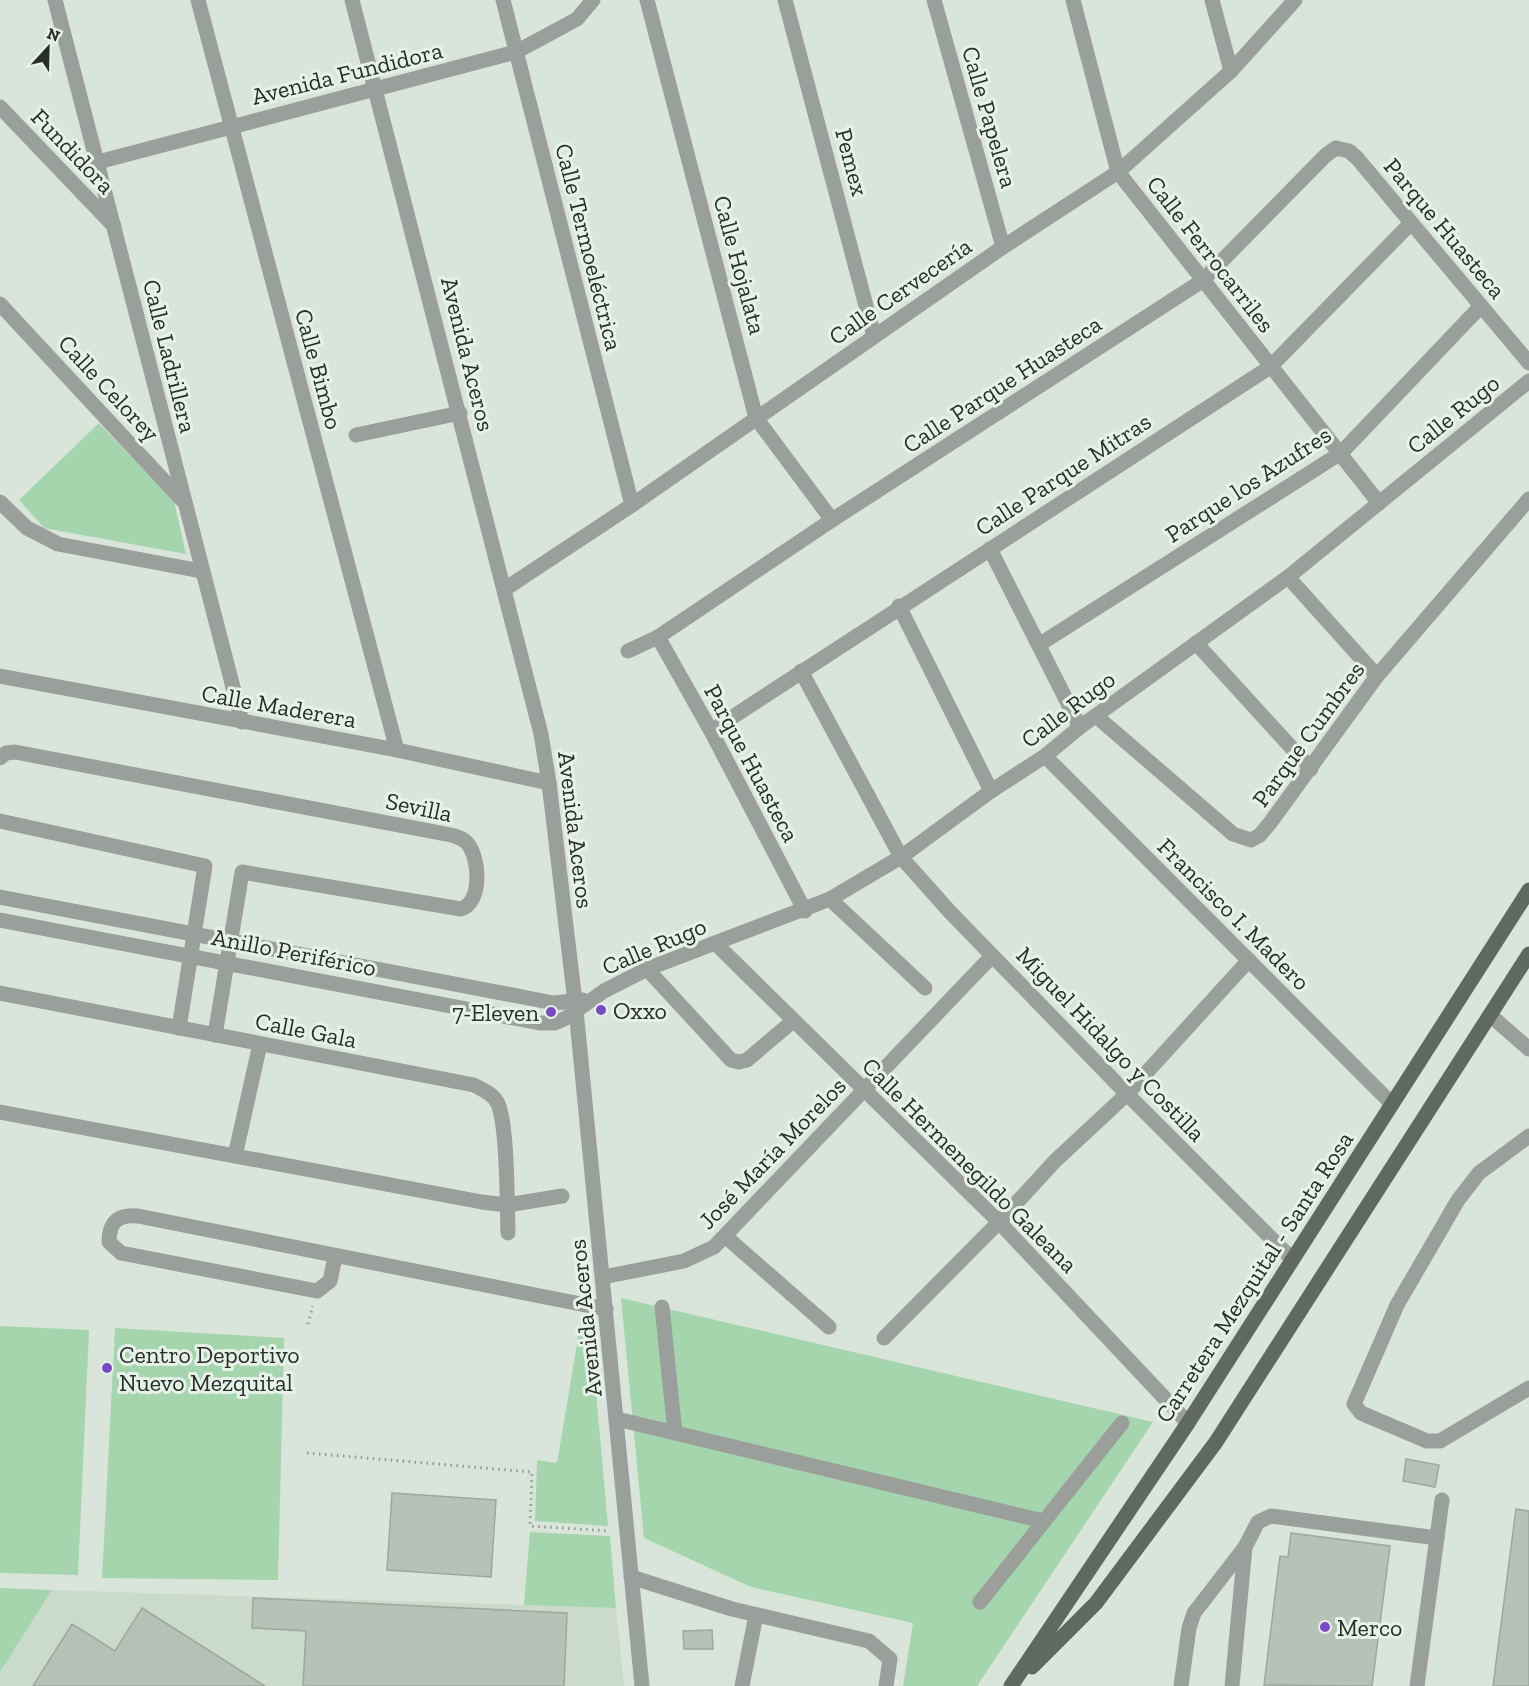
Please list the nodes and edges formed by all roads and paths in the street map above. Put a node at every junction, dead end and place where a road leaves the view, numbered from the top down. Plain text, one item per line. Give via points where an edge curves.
1 (55, 0) edge
2 (198, 0) edge
3 (352, 0) edge
4 (503, 0) edge
5 (593, 0) edge
6 (647, 0) edge
7 (785, 0) edge
8 (934, 0) edge
9 (1072, 0) edge
10 (1212, 0) edge
11 (1295, 0) edge
12 (516, 52) junction
13 (1231, 71) junction
14 (376, 89) junction
15 (0, 107) edge
16 (231, 125) junction
17 (1349, 151) joint
18 (98, 162) junction
19 (1118, 172) junction
20 (1411, 223) junction
21 (114, 226) junction
22 (1003, 247) junction
23 (1202, 280) junction
24 (0, 304) edge
25 (1481, 306) junction
26 (874, 336) junction
27 (1529, 363) edge
28 (1270, 367) junction
29 (1529, 381) edge
30 (460, 413) junction
31 (756, 418) junction
32 (356, 435) dead end
33 (1341, 453) junction
34 (1529, 498) edge
35 (0, 502) edge
36 (184, 502) junction
37 (1379, 503) junction
38 (632, 505) junction
39 (832, 520) junction
40 (990, 549) junction
41 (201, 572) junction
42 (1288, 577) junction
43 (505, 589) junction
44 (899, 606) junction
45 (658, 637) junction
46 (1196, 643) junction
47 (1040, 644) junction
48 (628, 651) dead end
49 (801, 671) junction
50 (0, 676) edge
51 (1377, 676) junction
52 (1096, 716) junction
53 (242, 722) junction
54 (1080, 727) junction
55 (711, 731) junction
56 (396, 750) junction
57 (1045, 756) junction
58 (0, 758) edge
59 (1311, 769) junction
60 (549, 783) junction
61 (991, 791) junction
62 (0, 821) edge
63 (901, 857) junction
64 (1529, 890) edge
65 (0, 897) edge
66 (830, 899) junction
67 (805, 910) junction
68 (0, 920) edge
69 (193, 936) junction
70 (230, 943) junction
71 (715, 944) junction
72 (1529, 954) edge
73 (189, 956) junction
74 (992, 956) junction
75 (1250, 960) junction
76 (225, 962) junction
77 (646, 969) junction
78 (466, 986) junction
79 (924, 988) dead end
80 (0, 993) edge
81 (575, 1006) junction
82 (463, 1007) junction
83 (1490, 1015) junction
84 (794, 1021) junction
85 (179, 1028) junction
86 (215, 1035) junction
87 (260, 1044) junction
88 (1529, 1049) edge
89 (864, 1090) junction
90 (1127, 1094) junction
91 (1392, 1104) junction
92 (0, 1112) edge
93 (1529, 1136) edge
94 (236, 1156) junction
95 (562, 1196) dead end
96 (507, 1205) junction
97 (999, 1222) junction
98 (508, 1233) dead end
99 (725, 1236) junction
100 (335, 1257) junction
101 (1292, 1259) junction
102 (603, 1276) junction
103 (662, 1307) dead end
104 (606, 1309) junction
105 (829, 1327) dead end
106 (884, 1338) dead end
107 (1529, 1388) edge
108 (617, 1419) junction
109 (1122, 1423) dead end
110 (1188, 1423) junction
111 (675, 1433) junction
112 (307, 1454) dead end
113 (1442, 1500) dead end
114 (1043, 1521) junction
115 (627, 1532) junction
116 (1437, 1538) junction
117 (1245, 1547) junction
118 (631, 1577) junction
119 (980, 1602) dead end
120 (756, 1615) junction
121 (642, 1686) edge
122 (742, 1686) edge
123 (886, 1686) edge
124 (1012, 1686) edge
125 (1181, 1686) edge
126 (1232, 1686) edge
127 (1417, 1686) edge

1 - 18 street, Calle Ladrillera
2 - 16 street, Calle Bimbo
3 - 14 street, Avenida Aceros
4 - 12 street, Calle Termoeléctrica
5 - 12 street, Avenida Fundidora via 577,19
6 - 31 street, Calle Hojalata
7 - 26 street, Pemex
8 - 22 street, Calle Papelera
9 - 19 street, Calle Ferrocarriles
10 - 13 street
11 - 13 street, Calle Cervecería
12 - 14 street, Avenida Fundidora
12 - 38 street, Calle Termoeléctrica
13 - 19 street, Calle Cervecería
14 - 16 street, Avenida Fundidora
14 - 30 street, Avenida Aceros
15 - 21 street, Fundidora
16 - 18 street, Avenida Fundidora
16 - 56 street, Calle Bimbo
17 - 20 street, Parque Huasteca
17 - 23 street, Calle Parque Huasteca via 1336,148 1326,154
18 - 21 street, Calle Ladrillera
19 - 22 street, Calle Cervecería
19 - 23 street, Calle Ferrocarriles
20 - 25 street, Parque Huasteca
20 - 28 street, Calle Parque Mitras
21 - 36 street, Calle Ladrillera
22 - 26 street, Calle Cervecería
23 - 28 street, Calle Ferrocarriles
23 - 39 street, Calle Parque Huasteca
24 - 36 street, Calle Celorey
25 - 27 street, Parque Huasteca
25 - 33 street, Parque los Azufres
26 - 31 street, Calle Cervecería
28 - 33 street, Calle Ferrocarriles
28 - 40 street, Calle Parque Mitras
29 - 37 street, Calle Rugo
30 - 32 street
30 - 43 street, Avenida Aceros
31 - 38 street, Calle Cervecería
31 - 39 street, Calle Hojalata
33 - 37 street, Calle Ferrocarriles
33 - 47 street, Parque los Azufres
34 - 51 street, Parque Cumbres
35 - 41 street via 27,528 58,544
36 - 41 street, Calle Ladrillera
37 - 42 street, Calle Rugo
38 - 43 street, Calle Cervecería
39 - 45 street, Calle Parque Huasteca
40 - 44 street, Calle Parque Mitras
40 - 47 street
41 - 53 street, Calle Ladrillera
42 - 46 street, Calle Rugo
42 - 51 street
43 - 60 street, Avenida Aceros via 541,734
44 - 49 street, Calle Parque Mitras
44 - 61 street
45 - 48 street, Calle Parque Huasteca
45 - 55 street, Parque Huasteca
46 - 52 street, Calle Rugo
46 - 59 street
47 - 54 street
49 - 55 street, Calle Parque Mitras
49 - 63 street, Miguel Hidalgo y Costilla
50 - 53 street, Calle Maderera
51 - 59 street, Parque Cumbres
52 - 54 street, Calle Rugo
52 - 59 street, Parque Cumbres via 1233,834 1251,840 1265,829
53 - 56 street, Calle Maderera
54 - 57 street, Calle Rugo
55 - 67 street, Parque Huasteca
56 - 60 street, Calle Maderera
57 - 61 street, Calle Rugo
57 - 75 street, Francisco I. Madero
58 - 70 street, Sevilla via 15,752 451,835 469,846 476,890 474,899 461,909 242,872
60 - 81 street, Avenida Aceros
61 - 63 street, Calle Rugo
62 - 69 street via 205,866
63 - 66 street, Calle Rugo
63 - 74 street, Miguel Hidalgo y Costilla
64 - 91 main road, Carretera Mezquital - Santa Rosa
65 - 69 street, Anillo Periférico
66 - 67 street, Calle Rugo
66 - 79 street
67 - 71 street, Calle Rugo
68 - 73 street, Anillo Periférico
69 - 70 street, Anillo Periférico
69 - 73 street
70 - 76 street
70 - 78 street, Anillo Periférico
71 - 77 street, Calle Rugo
71 - 84 street, Calle Hermenegildo Galeana
72 - 83 main road, Carretera Mezquital - Santa Rosa
73 - 76 street, Anillo Periférico
73 - 85 street
74 - 89 street, José María Morelos
74 - 90 street, Miguel Hidalgo y Costilla
75 - 90 street
75 - 91 street, Francisco I. Madero
76 - 82 street, Anillo Periférico
76 - 86 street
77 - 81 street, Calle Rugo
77 - 84 street via 731,1059 739,1062 747,1060
78 - 81 street, Anillo Periférico
78 - 82 street
80 - 85 street, Calle Gala
81 - 82 street, Anillo Periférico via 555,1023
81 - 102 street, Avenida Aceros
83 - 88 street
83 - 124 main road, Carretera Mezquital - Santa Rosa via 1216,1442 1096,1603
84 - 89 street, Calle Hermenegildo Galeana
85 - 86 street, Calle Gala
86 - 87 street, Calle Gala
87 - 94 street
87 - 96 street, Calle Gala via 474,1085 489,1093 500,1113
89 - 97 street, Calle Hermenegildo Galeana
89 - 99 street, José María Morelos
90 - 97 street via 1055,1161
90 - 101 street, Miguel Hidalgo y Costilla
91 - 101 main road, Carretera Mezquital - Santa Rosa
92 - 94 street
93 - 107 street via 1479,1173 1458,1200 1397,1305 1354,1404 1361,1413 1427,1441 1440,1441
94 - 96 street
95 - 96 street
96 - 98 street, Calle Gala
97 - 106 street
97 - 110 street, Calle Hermenegildo Galeana
99 - 102 street, José María Morelos via 714,1247 684,1261
99 - 105 street
100 - 100 street via 124,1214 116,1218 109,1232 109,1242 121,1253 317,1292 330,1281
100 - 104 street
101 - 110 main road, Carretera Mezquital - Santa Rosa
102 - 104 street, Avenida Aceros
103 - 111 street
104 - 108 street, Avenida Aceros
108 - 111 street
108 - 115 street, Avenida Aceros
109 - 114 street
110 - 124 main road, Carretera Mezquital - Santa Rosa
111 - 114 street
112 - 115 path via 532,1472 530,1526
113 - 116 street
114 - 119 street
115 - 118 street, Avenida Aceros
116 - 117 street via 1271,1516 1258,1522
116 - 127 street
117 - 125 street via 1194,1613
117 - 126 street
118 - 120 street
118 - 121 street, Avenida Aceros
120 - 122 street
120 - 123 street via 869,1641 890,1659

